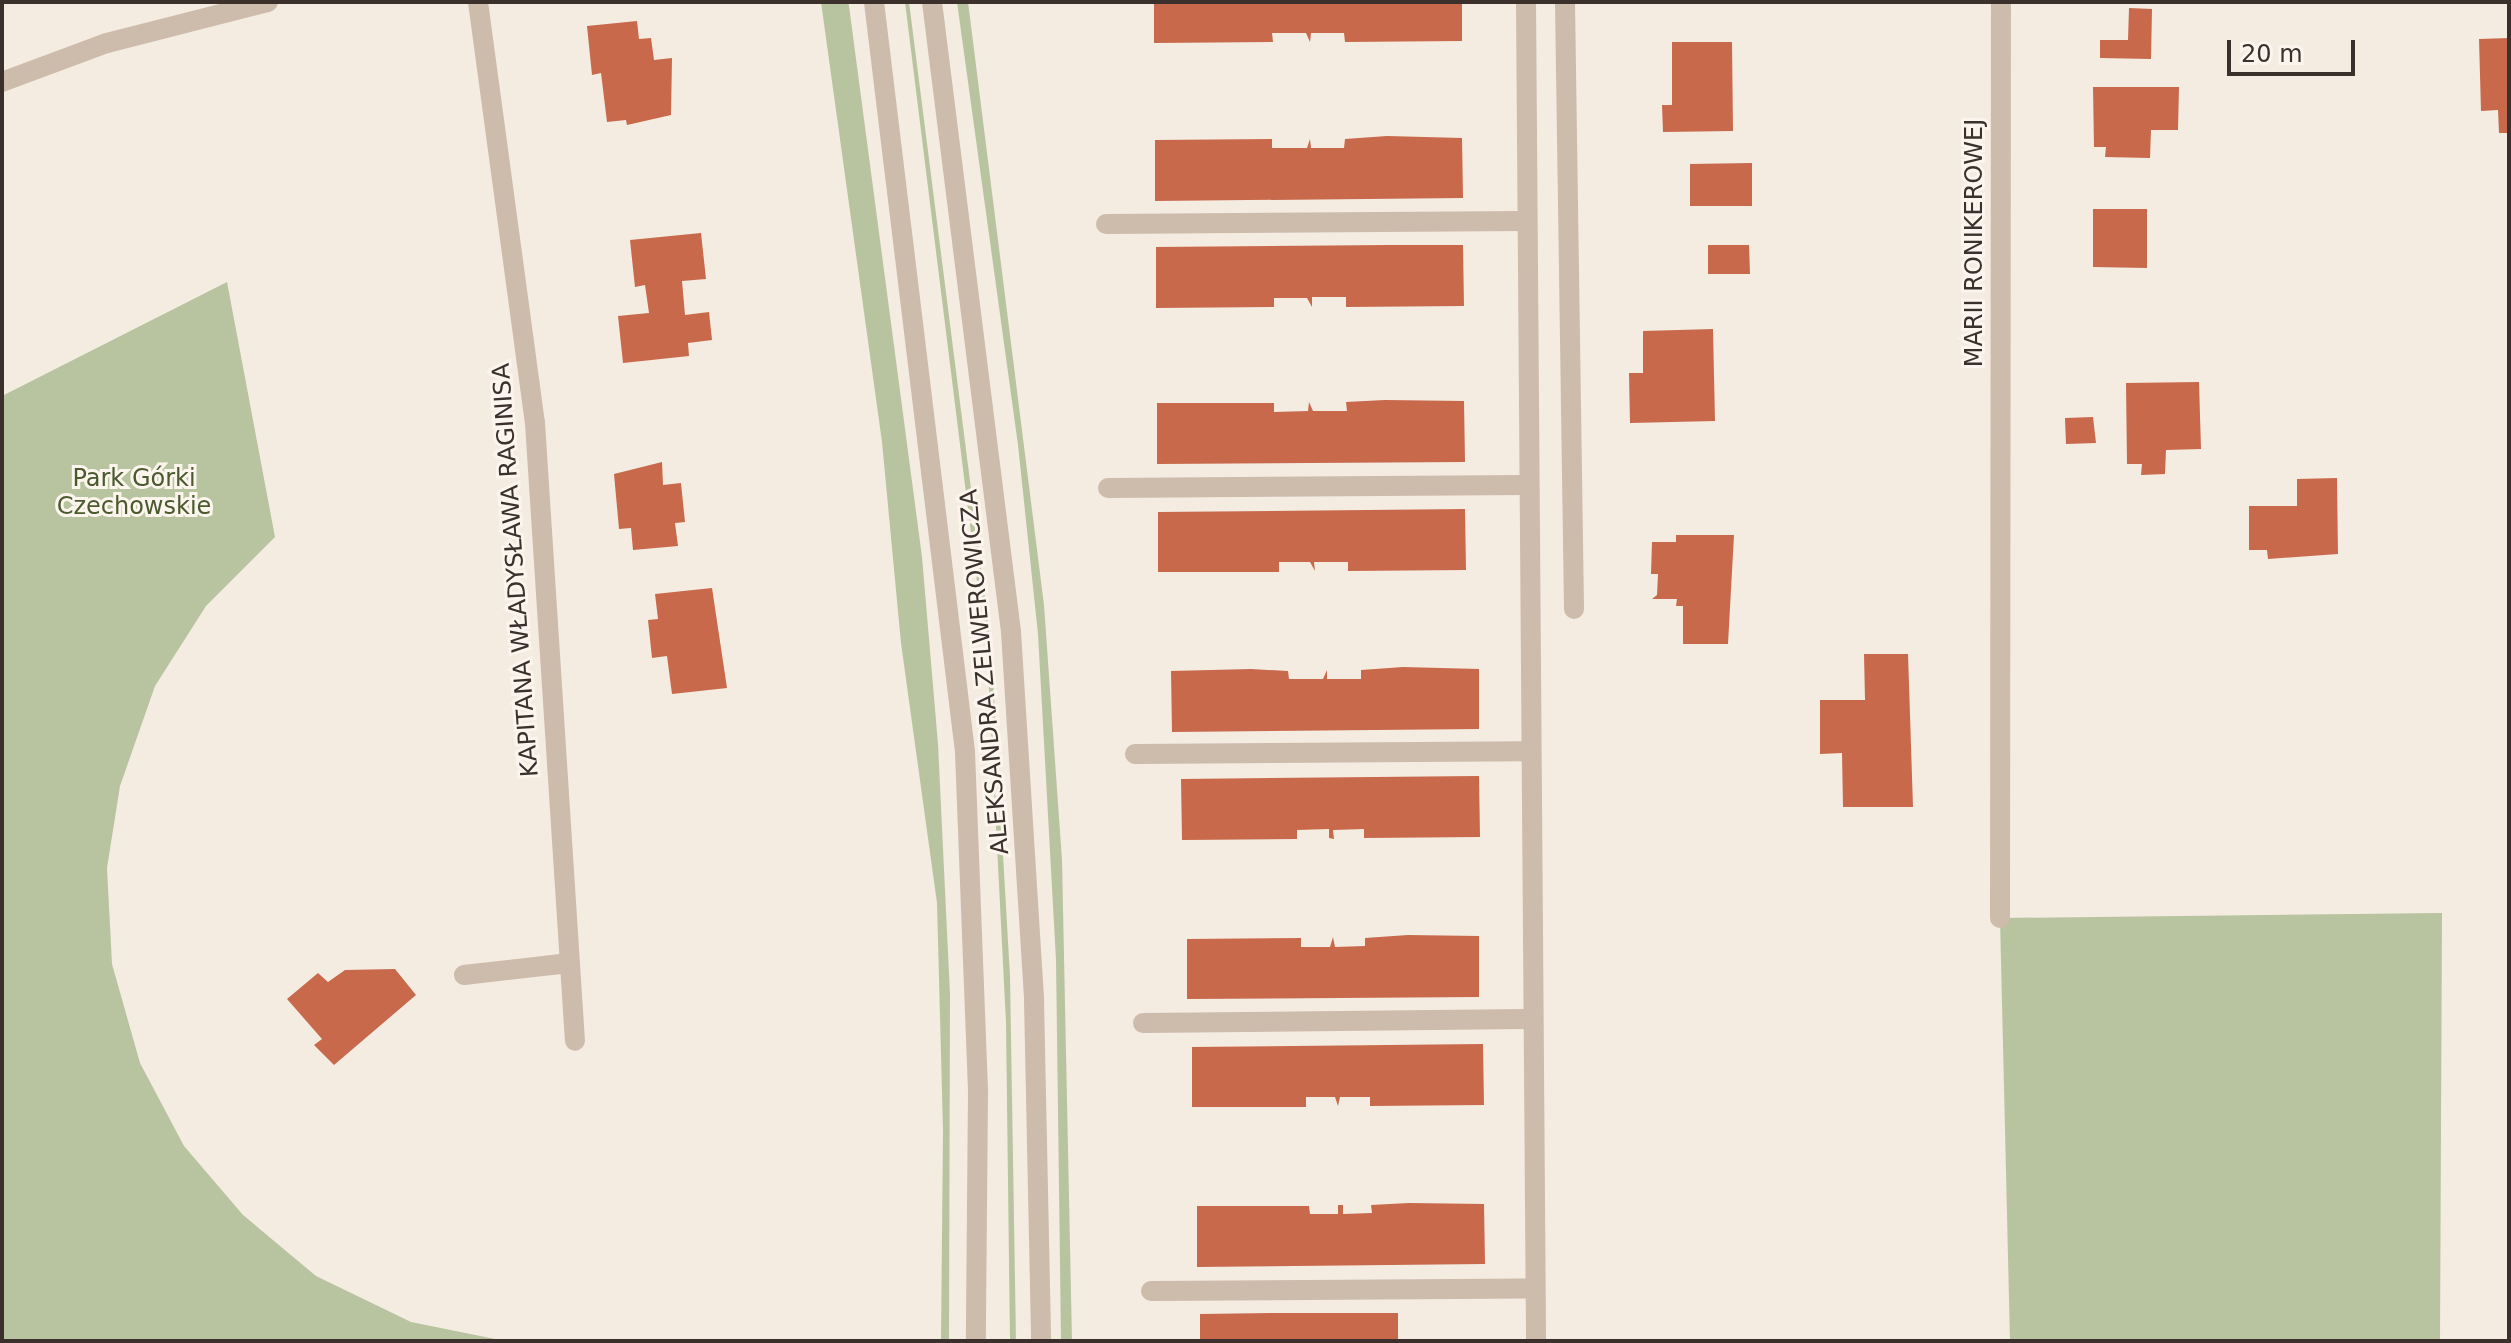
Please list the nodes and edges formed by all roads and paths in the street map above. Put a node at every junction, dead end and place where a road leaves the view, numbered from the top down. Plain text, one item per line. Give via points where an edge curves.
1 (268, 2) edge
2 (478, 2) edge
3 (874, 2) edge
4 (932, 2) edge
5 (1526, 2) edge
6 (1565, 2) edge
7 (2001, 2) edge
8 (2, 82) edge
9 (1526, 221) junction
10 (1106, 224) dead end
11 (1527, 485) junction
12 (1108, 488) dead end
13 (1574, 609) dead end
14 (1528, 751) junction
15 (1135, 754) dead end
16 (2000, 918) dead end
17 (569, 963) junction
18 (464, 975) dead end
19 (1532, 1019) junction
20 (1143, 1023) dead end
21 (575, 1041) dead end
22 (1535, 1288) junction
23 (1151, 1291) dead end
24 (976, 1341) edge
25 (1041, 1341) edge
26 (1536, 1341) edge

1 - 8 street via 107,43
2 - 17 street, KAPITANA WŁADYSŁAWA RAGINISA via 535,423
3 - 24 street, ALEKSANDRA ZELWEROWICZA via 965,752 978,1091
4 - 25 street, ALEKSANDRA ZELWEROWICZA via 1012,647 1034,1000
5 - 9 street
6 - 13 street
7 - 16 street, MARII RONIKEROWEJ
9 - 10 street
9 - 11 street
11 - 12 street
11 - 14 street
14 - 15 street
14 - 19 street
17 - 18 street
17 - 21 street, KAPITANA WŁADYSŁAWA RAGINISA
19 - 20 street
19 - 22 street
22 - 23 street
22 - 26 street

